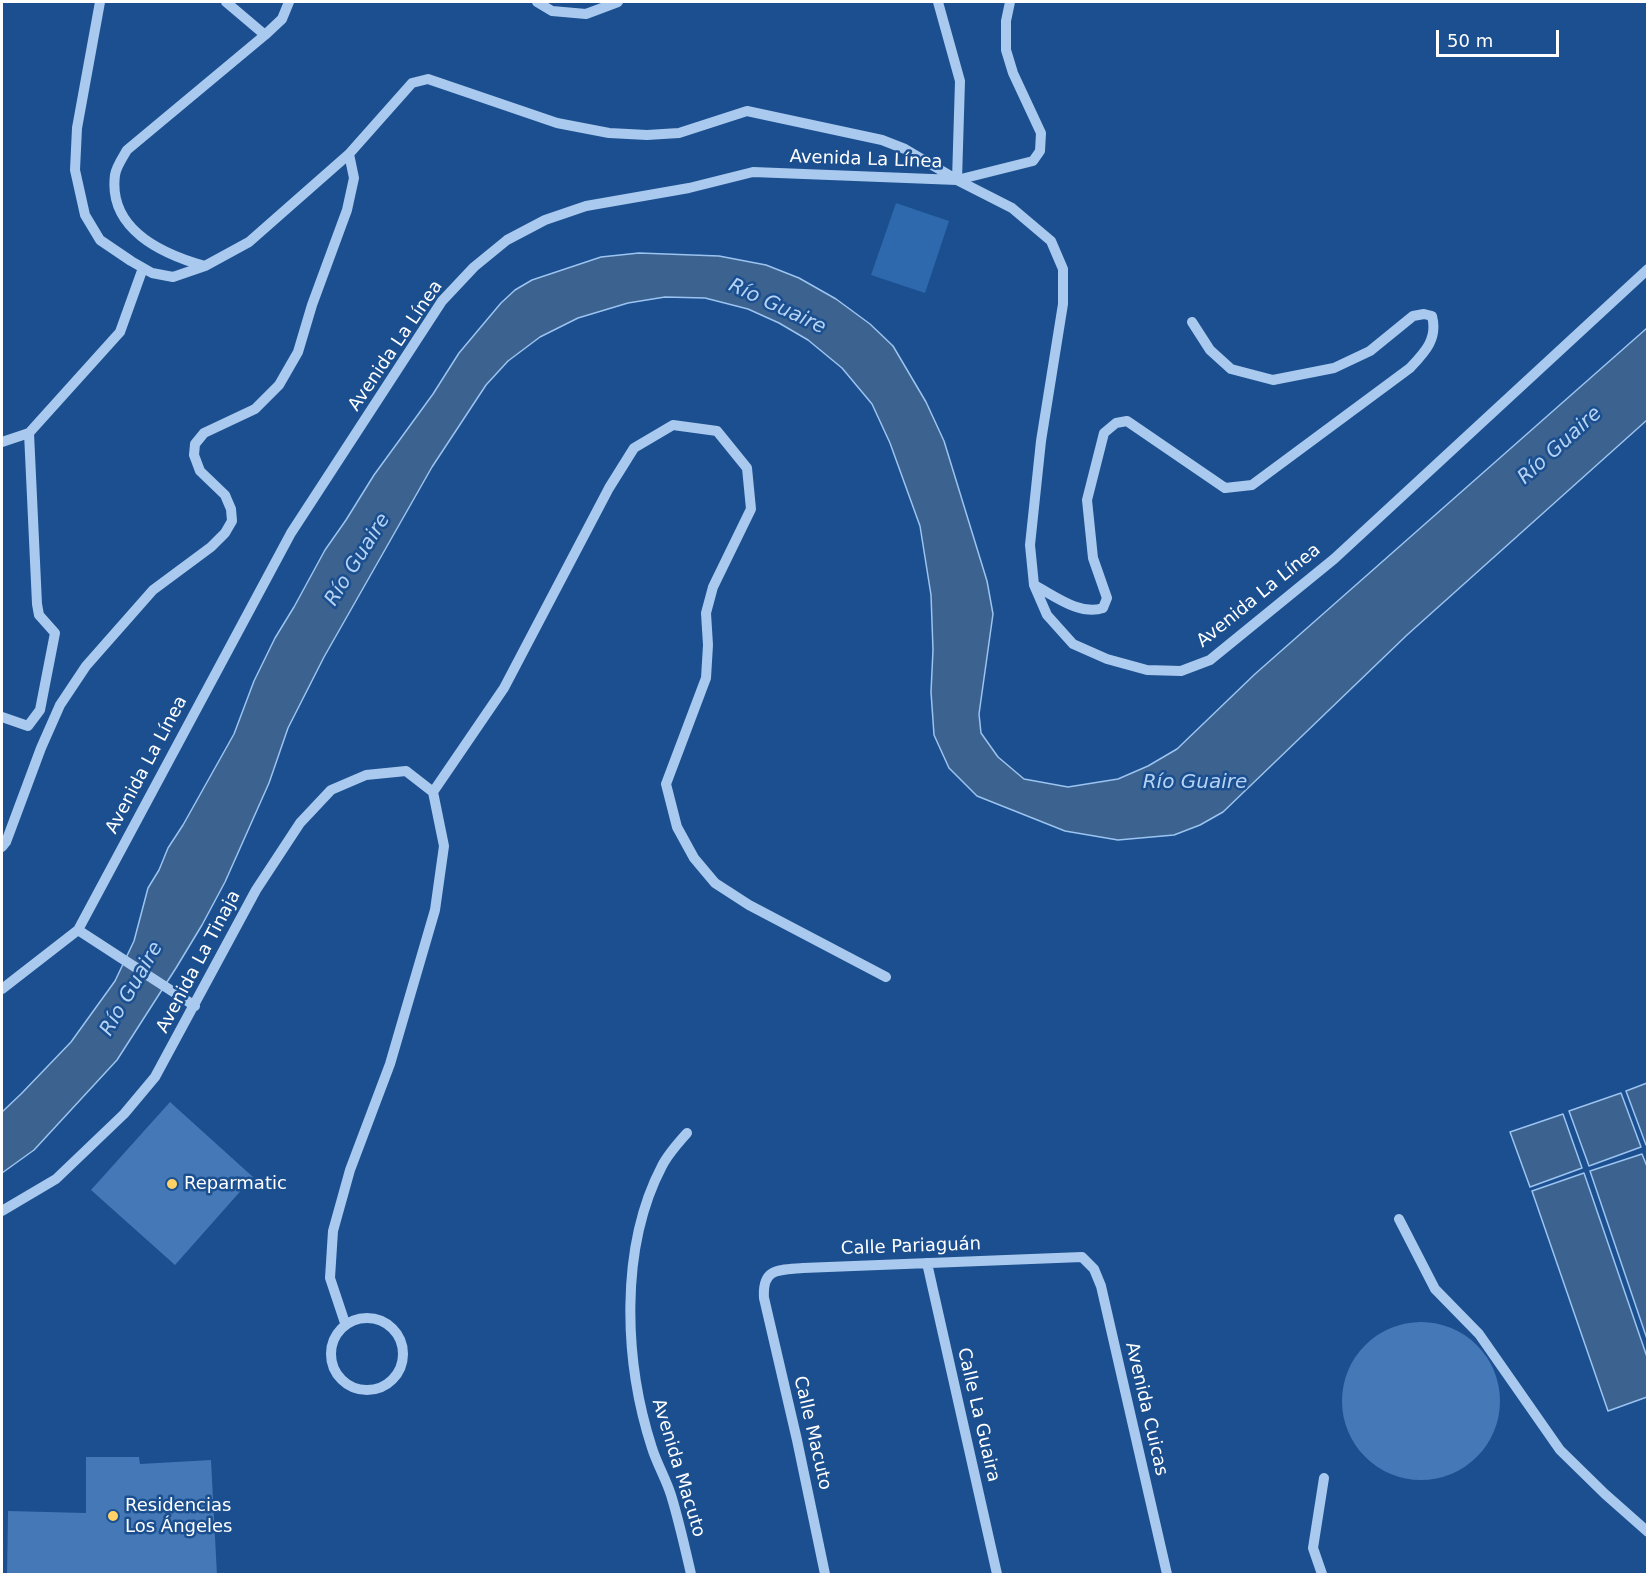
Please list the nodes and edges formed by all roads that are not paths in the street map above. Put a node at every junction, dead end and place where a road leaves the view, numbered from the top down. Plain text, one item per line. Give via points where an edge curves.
1 (100, 2) edge
2 (226, 2) edge
3 (289, 2) edge
4 (537, 2) edge
5 (618, 2) edge
6 (938, 2) edge
7 (1010, 2) edge
8 (265, 35) junction
9 (349, 154) junction
10 (957, 180) junction
11 (205, 266) junction
12 (143, 268) junction
13 (1647, 269) edge
14 (1192, 322) dead end
15 (29, 433) junction
16 (2, 442) edge
17 (1034, 585) junction
18 (2, 717) edge
19 (434, 792) junction
20 (2, 847) edge
21 (78, 930) junction
22 (886, 977) dead end
23 (2, 989) edge
24 (195, 1006) junction
25 (687, 1133) dead end
26 (2, 1211) edge
27 (1399, 1219) dead end
28 (1082, 1257) joint
29 (927, 1263) junction
30 (764, 1299) joint
31 (345, 1323) junction
32 (1324, 1478) dead end
33 (1647, 1532) edge
34 (691, 1575) edge
35 (825, 1575) edge
36 (997, 1575) edge
37 (1167, 1575) edge
38 (1322, 1575) edge

1 - 12 street via 77,128 75,170 85,216 100,240
2 - 8 street
3 - 8 street via 282,19
4 - 5 street via 552,11 586,14
6 - 10 street via 960,81
7 - 10 street via 1006,50 1041,133 1040,151 1033,161
8 - 11 street via 127,150 115,174 116,197 128,226 175,258
9 - 10 street via 412,83 428,79 557,123 609,133 679,133 747,111 882,140
9 - 11 street via 249,242
9 - 20 street via 354,178 347,210 298,352 279,385 255,409 204,433 195,444 194,455 201,471 225,495 232,521 211,548 153,590 86,666 60,705 45,737
10 - 17 street, Avenida La Línea via 1012,208 1051,241 1063,269 1063,304 1041,441 1030,545
10 - 21 street, Avenida La Línea via 753,172 576,209 507,240 474,267 442,301 291,533
11 - 12 street via 173,277
12 - 15 street via 120,332
13 - 17 street, Avenida La Línea via 1334,559 1210,660 1181,671 1147,670 1107,659 1073,644 1047,615
14 - 17 street via 1210,350 1232,369 1274,380 1334,368 1370,351 1413,316 1432,316 1435,327 1430,347 1410,368 1252,485 1225,488 1127,421 1116,423 1104,433 1087,500 1093,558 1107,598 1103,608 1092,612 1070,605
15 - 16 street
15 - 18 street via 37,604 39,615 55,633 40,710 28,726
19 - 22 street via 504,688 634,448 673,425 717,431 747,468 750,509 713,587 706,613 706,678 666,784 677,827 694,858 715,883
19 - 24 street, Avenida La Tinaja via 406,771 366,775 331,790 300,823 256,891
19 - 31 street via 444,846 435,910 390,1064 350,1170 333,1231 330,1278
21 - 23 street, Avenida La Línea
21 - 24 street
24 - 26 street, Avenida La Tinaja via 155,1077 124,1114 56,1179
25 - 34 street, Avenida Macuto via 663,1163 646,1202 639,1228 630,1331 634,1370 652,1448 670,1493
27 - 33 street via 1435,1289 1479,1334 1560,1450
28 - 29 street, Calle Pariaguán
28 - 37 street, Avenida Cuicas via 1094,1269 1101,1286
29 - 30 street, Calle Pariaguán via 777,1270 768,1275 763,1286
29 - 36 street, Calle La Guaira
30 - 35 street, Calle Macuto
31 - 31 street via 332,1342 332,1365 345,1384 368,1391 389,1384 403,1365 402,1342 396,1332 389,1323 367,1316
32 - 38 street via 1313,1548

